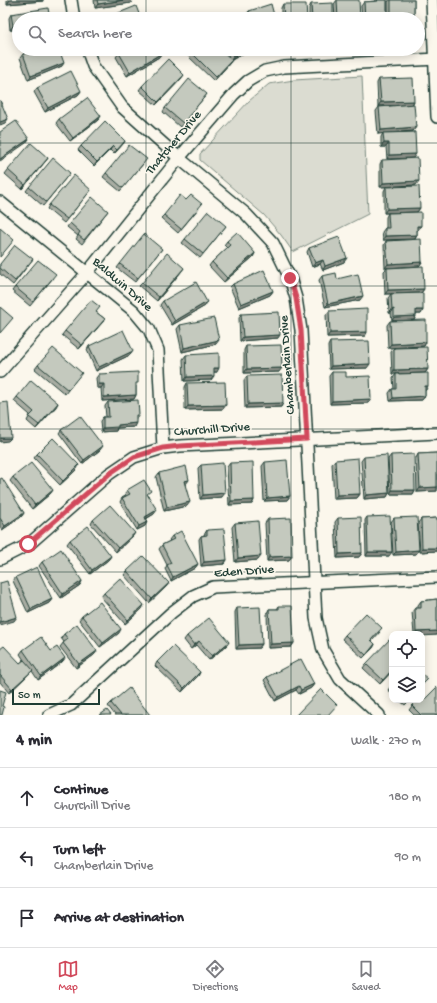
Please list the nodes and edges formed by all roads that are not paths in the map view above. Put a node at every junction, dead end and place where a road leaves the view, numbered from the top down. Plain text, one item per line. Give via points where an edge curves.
1 (71, 0) edge
2 (432, 0) edge
3 (73, 12) edge
4 (89, 56) edge
5 (436, 59) edge
6 (437, 117) edge
7 (179, 158) junction
8 (0, 202) edge
9 (86, 273) junction
10 (0, 372) edge
11 (437, 433) edge
12 (307, 439) junction
13 (163, 448) junction
14 (0, 559) edge
15 (437, 577) edge
16 (314, 583) junction
17 (49, 715) edge
18 (379, 715) edge

1 - 3 street
2 - 5 street
4 - 7 street, Chamberlain Drive via 122,107
5 - 6 street
5 - 7 street, Thatcher Drive via 310,65 284,67 265,72 248,81 234,94
7 - 9 street, Thatcher Drive
7 - 12 street, Chamberlain Drive via 246,214 273,243 290,278 301,330
8 - 9 street, Baldwin Drive
9 - 10 street, Thatcher Drive
9 - 13 street, Baldwin Drive via 134,311 149,329 158,350
11 - 12 street, Churchill Drive
12 - 13 street, Churchill Drive
12 - 16 street, Chamberlain Drive
13 - 14 street, Churchill Drive via 134,457 109,474 28,544
15 - 16 street, Eden Drive
16 - 17 street, Eden Drive via 213,587 193,596 71,705
16 - 18 street, Chamberlain Drive via 316,618 323,650 340,679

